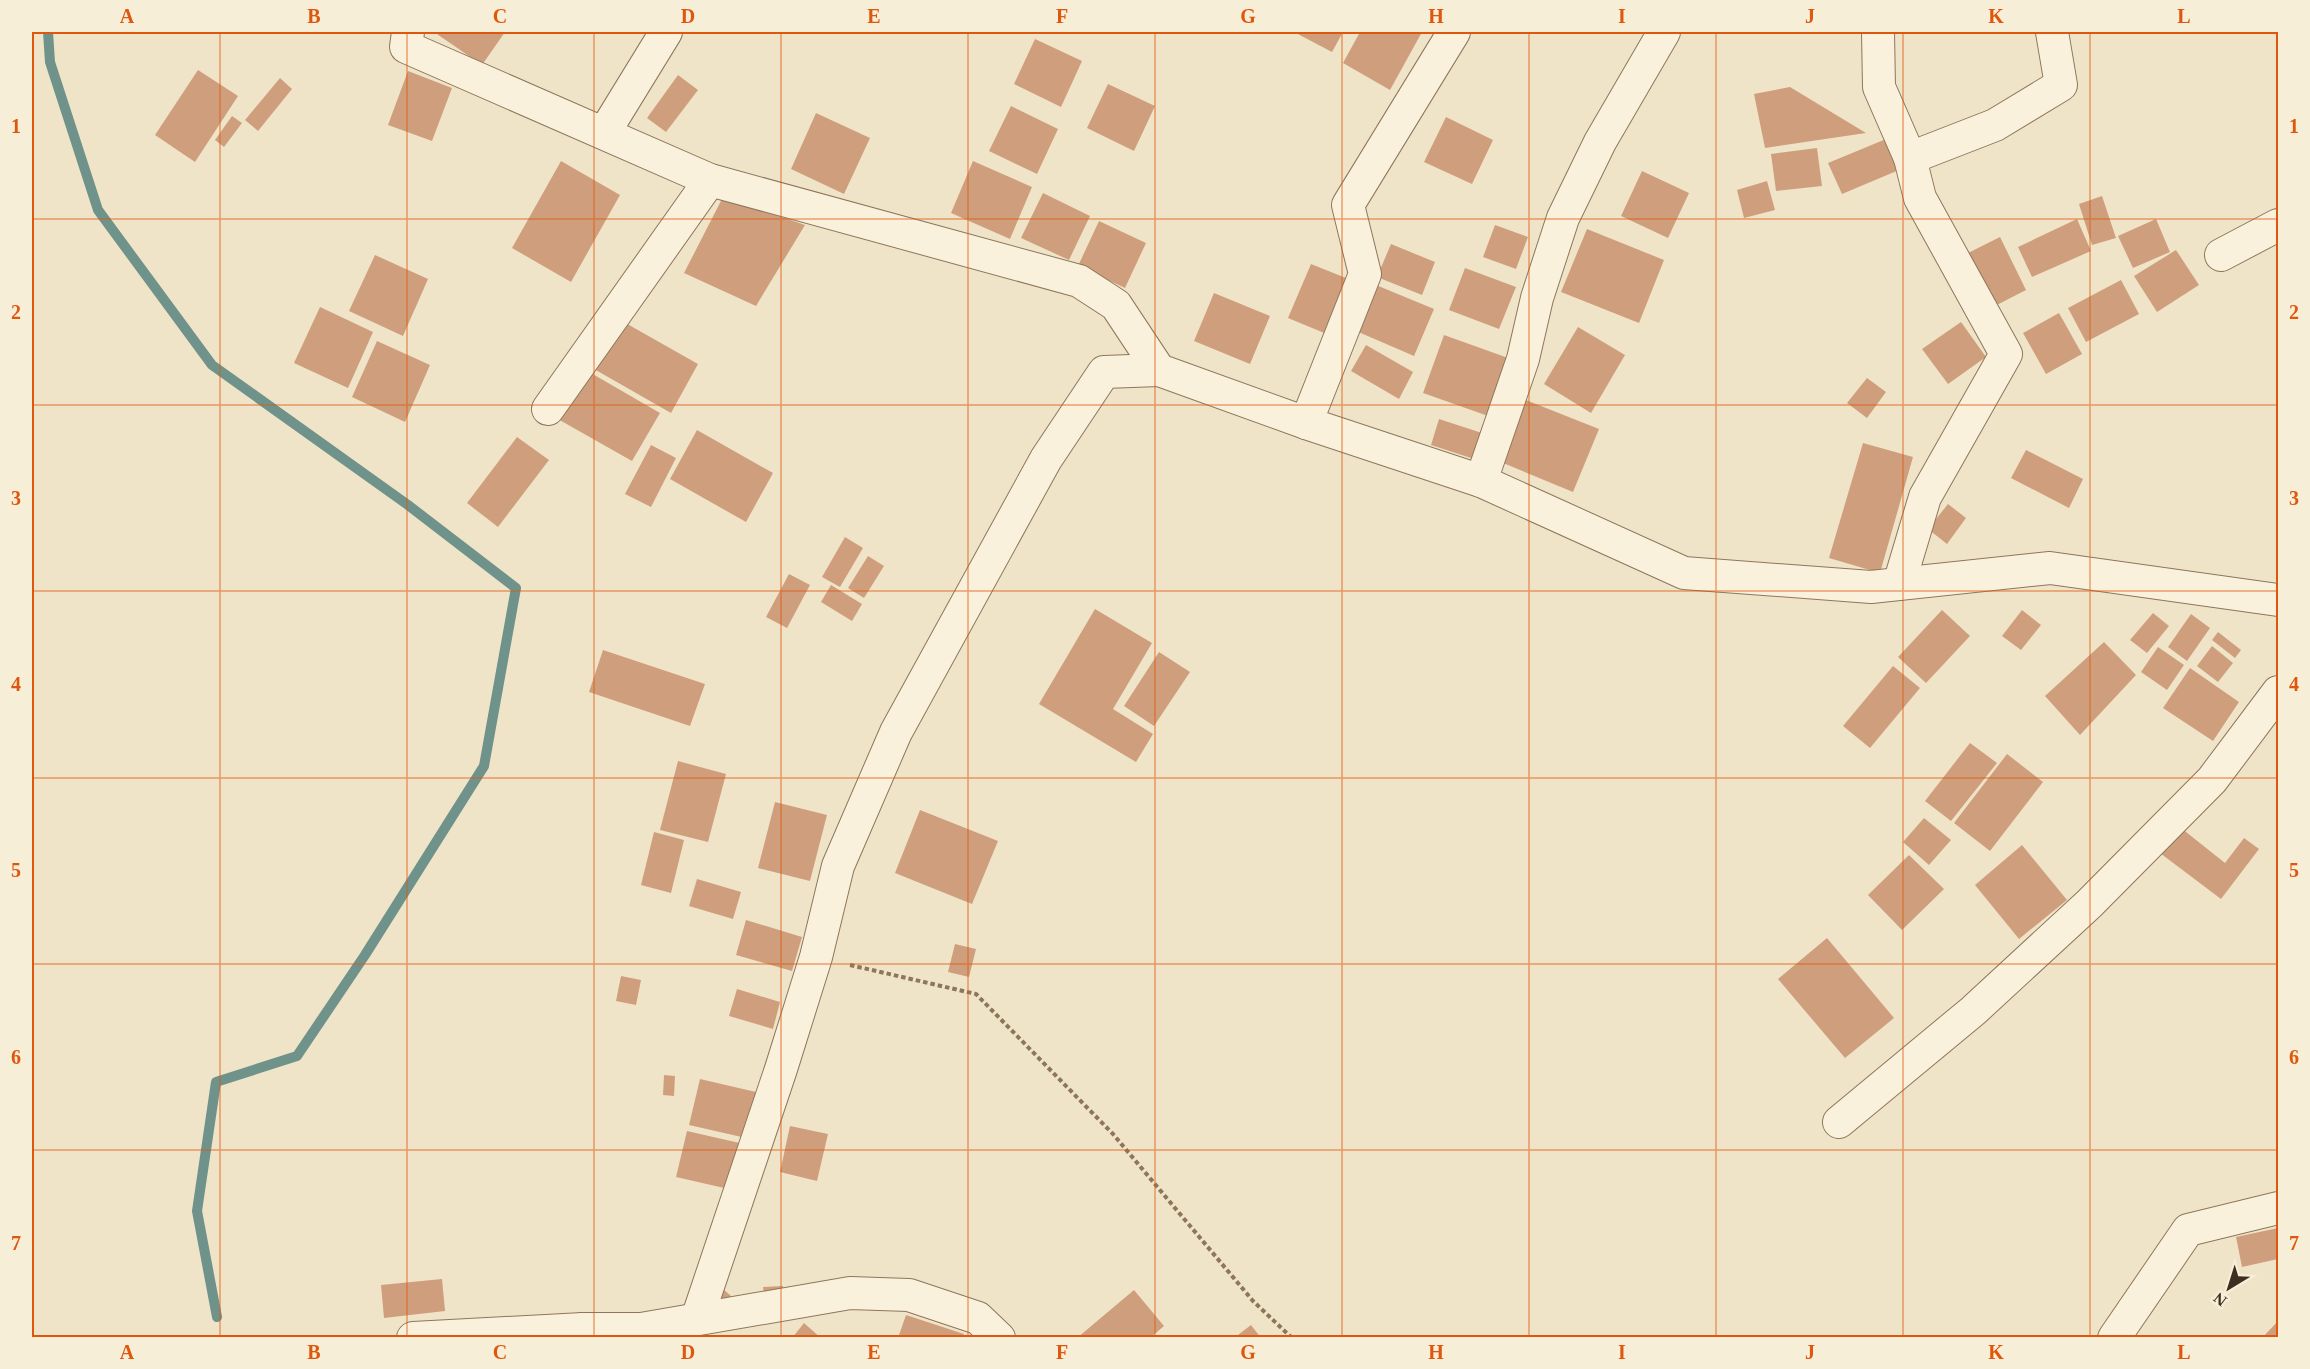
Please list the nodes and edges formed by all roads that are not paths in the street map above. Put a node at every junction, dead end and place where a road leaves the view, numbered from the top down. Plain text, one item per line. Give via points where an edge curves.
1 (666, 32) edge
2 (1454, 32) edge
3 (1664, 32) edge
4 (1878, 32) edge
5 (2052, 32) edge
6 (401, 37) edge
7 (604, 133) junction
8 (1910, 158) junction
9 (710, 180) junction
10 (2278, 225) edge
11 (2221, 255) dead end
12 (1159, 370) junction
13 (548, 410) dead end
14 (1306, 423) junction
15 (1481, 482) junction
16 (1899, 584) junction
17 (2278, 600) edge
18 (2278, 692) edge
19 (1839, 1122) dead end
20 (2278, 1208) edge
21 (697, 1319) junction
22 (583, 1333) edge
23 (413, 1338) edge
24 (999, 1338) edge
25 (2114, 1338) edge

1 - 7 street
2 - 14 street via 1348,205 1365,274
3 - 15 street via 1600,142 1563,218 1537,298 1523,359
4 - 8 street via 1879,87
5 - 8 street via 2061,85 1995,125
6 - 7 street
7 - 9 street
8 - 16 street via 1920,198 2006,354 1925,497
9 - 12 street via 1079,281 1116,305
9 - 13 street
10 - 11 street
12 - 14 street
12 - 21 street via 1104,372 1046,459 896,732 838,866 816,957
14 - 15 street
15 - 16 street via 1683,573 1871,587
16 - 17 street via 2050,568
18 - 19 street via 2212,780 2089,904 1973,1011
20 - 25 street via 2188,1230
21 - 22 street via 641,1329
21 - 24 street via 850,1293 909,1295 978,1318
22 - 23 street

